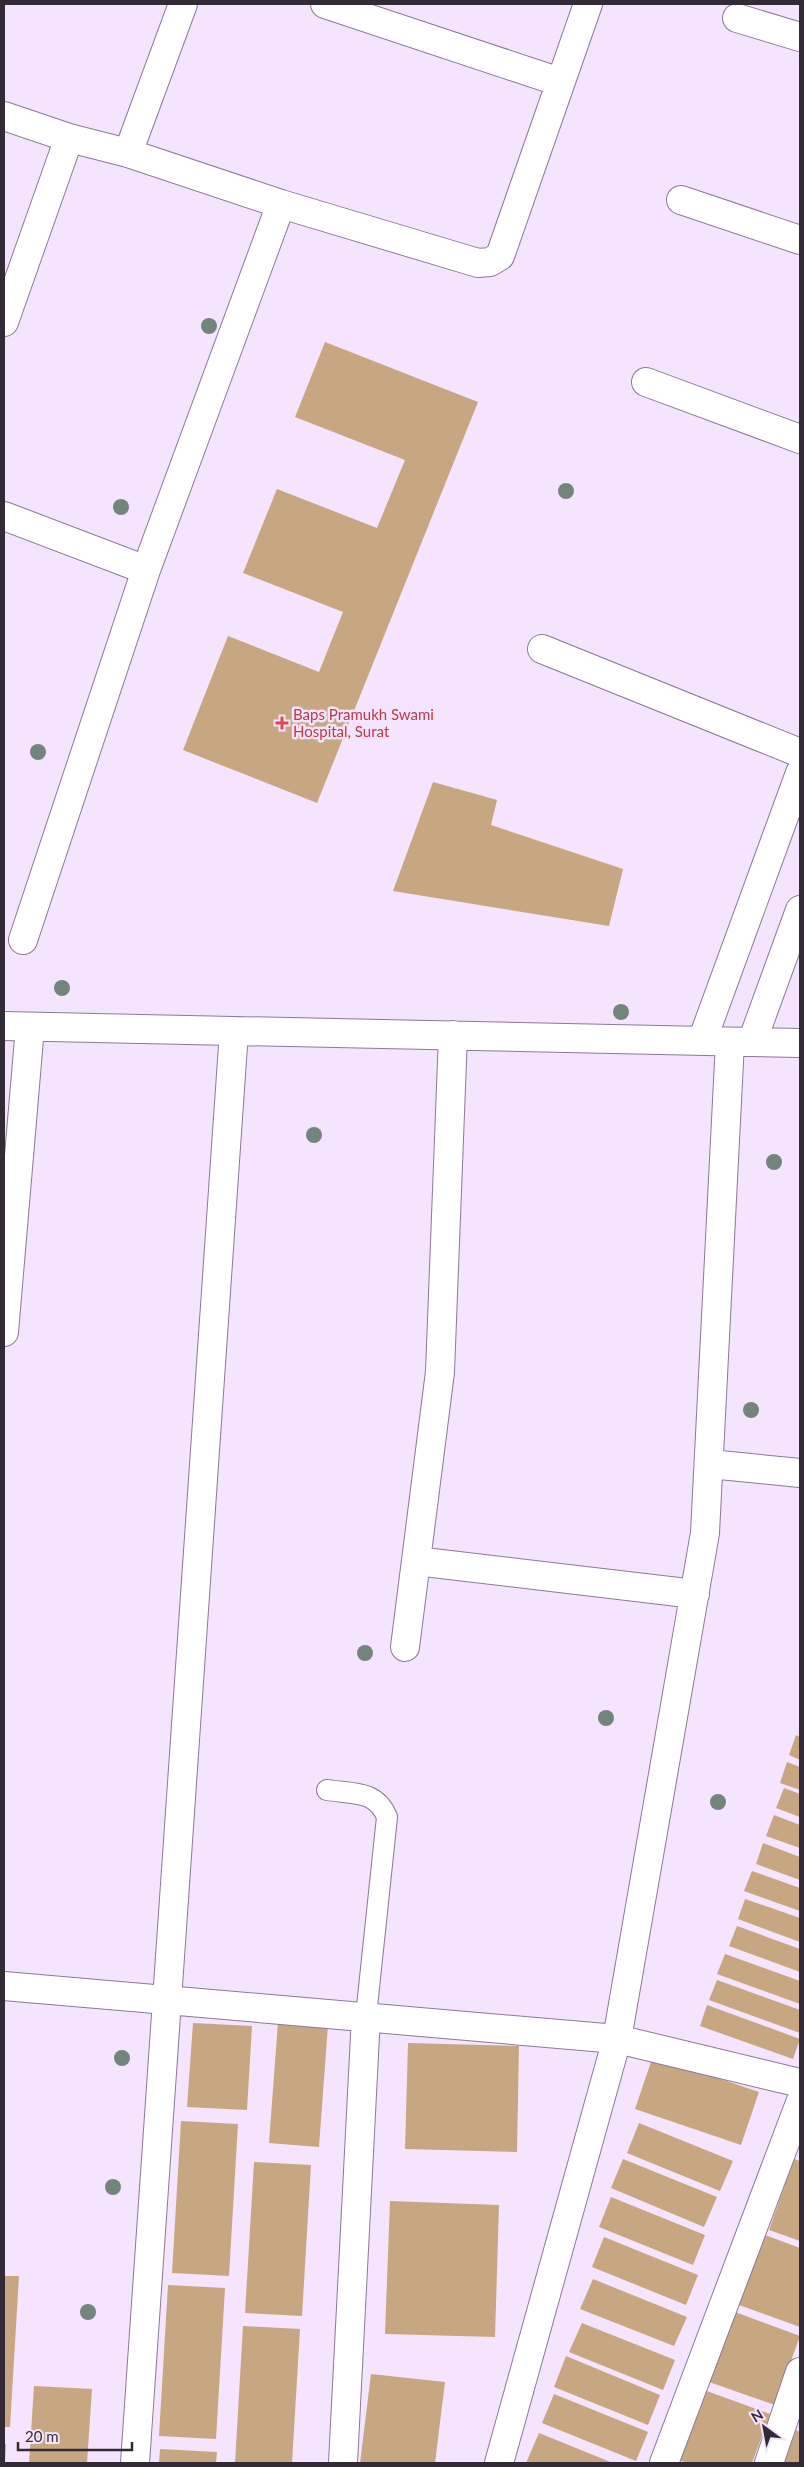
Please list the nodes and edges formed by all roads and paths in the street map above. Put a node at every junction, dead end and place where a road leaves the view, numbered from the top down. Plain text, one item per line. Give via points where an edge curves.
1 (183, 4) edge
2 (325, 4) edge
3 (588, 4) edge
4 (737, 18) dead end
5 (800, 37) edge
6 (560, 82) junction
7 (4, 116) edge
8 (68, 138) junction
9 (128, 153) junction
10 (681, 200) dead end
11 (281, 204) junction
12 (800, 240) edge
13 (4, 322) edge
14 (646, 382) dead end
15 (800, 439) edge
16 (4, 516) edge
17 (146, 570) junction
18 (542, 649) dead end
19 (800, 753) edge
20 (800, 773) edge
21 (800, 910) edge
22 (23, 940) dead end
23 (17, 1027) edge
24 (234, 1031) junction
25 (453, 1035) junction
26 (702, 1041) junction
27 (741, 1042) junction
28 (800, 1043) edge
29 (4, 1332) edge
30 (710, 1464) junction
31 (800, 1473) edge
32 (416, 1560) junction
33 (695, 1594) junction
34 (405, 1646) dead end
35 (327, 1790) dead end
36 (4, 1986) edge
37 (168, 2001) junction
38 (366, 2016) junction
39 (617, 2039) junction
40 (800, 2083) edge
41 (800, 2103) edge
42 (800, 2372) edge
43 (135, 2463) edge
44 (343, 2463) edge
45 (499, 2463) edge
46 (664, 2463) edge
47 (769, 2463) edge

1 - 9 street
2 - 6 street
3 - 6 street
4 - 5 street
6 - 11 street via 500,256 490,262 478,263
7 - 8 street
8 - 9 street
8 - 13 street
9 - 11 street
10 - 12 street
11 - 17 street
14 - 15 street
16 - 17 street
17 - 22 street
18 - 19 street
20 - 26 street
21 - 27 street
23 - 24 street
23 - 29 street
24 - 25 street
24 - 37 street
25 - 26 street
25 - 32 street via 440,1372
26 - 27 street
27 - 28 street
27 - 30 street
30 - 31 street
30 - 33 street via 705,1533
32 - 33 street
32 - 34 street
33 - 39 street
35 - 38 lane via 376,1799 387,1817
36 - 37 street
37 - 38 street
37 - 43 street
38 - 39 street
38 - 44 street
39 - 40 street
39 - 45 street
41 - 46 street
42 - 47 street

